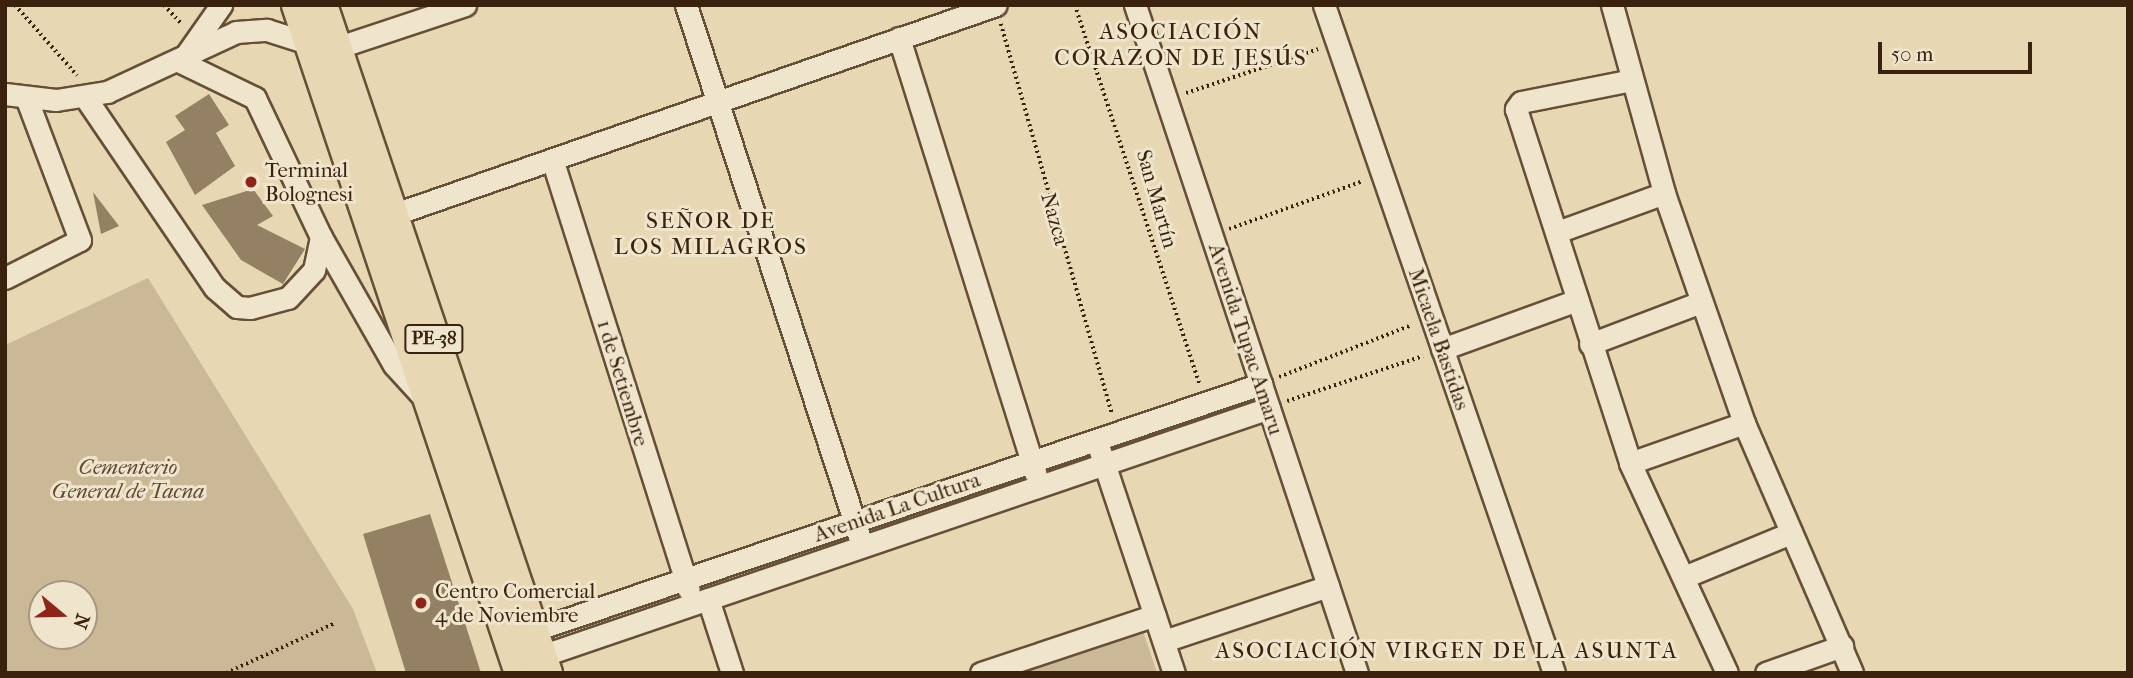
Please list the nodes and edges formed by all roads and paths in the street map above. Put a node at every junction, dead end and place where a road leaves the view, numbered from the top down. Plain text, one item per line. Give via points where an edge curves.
1 (15, 5) edge
2 (220, 5) edge
3 (298, 5) edge
4 (321, 5) edge
5 (465, 5) edge
6 (686, 5) edge
7 (996, 5) edge
8 (1075, 5) edge
9 (1136, 5) edge
10 (1324, 5) edge
11 (1612, 5) edge
12 (899, 38) junction
13 (1336, 42) junction
14 (323, 46) junction
15 (181, 62) junction
16 (1632, 80) junction
17 (5, 94) edge
18 (85, 97) junction
19 (27, 100) junction
20 (1167, 100) junction
21 (719, 105) junction
22 (553, 162) junction
23 (1382, 174) junction
24 (1664, 193) junction
25 (392, 215) junction
26 (1557, 232) junction
27 (1212, 235) junction
28 (321, 237) junction
29 (6, 275) edge
30 (1577, 300) junction
31 (1701, 302) junction
32 (1431, 317) junction
33 (1590, 344) junction
34 (1442, 349) junction
35 (1261, 384) junction
36 (1206, 402) junction
37 (432, 407) junction
38 (1269, 408) junction
39 (1744, 423) junction
40 (1118, 432) junction
41 (1096, 439) junction
42 (1032, 461) junction
43 (1630, 463) junction
44 (1105, 464) junction
45 (1039, 486) junction
46 (855, 522) junction
47 (1791, 533) junction
48 (862, 547) junction
49 (1685, 577) junction
50 (684, 579) junction
51 (1328, 586) junction
52 (702, 601) junction
53 (1155, 615) junction
54 (335, 623) dead end
55 (1164, 641) junction
56 (1842, 646) junction
57 (535, 658) edge
58 (226, 673) edge
59 (732, 673) edge
60 (981, 673) edge
61 (1174, 673) edge
62 (1357, 673) edge
63 (1553, 673) edge
64 (1727, 673) edge
65 (1766, 673) edge
66 (1852, 673) edge

1 - 18 path via 76,73
2 - 15 street
3 - 14 highway, PE-38
4 - 14 highway, PE-38
5 - 14 street
6 - 21 street
7 - 12 street
7 - 40 path, Nazca
8 - 36 path, San Martín
9 - 20 street, Avenida Tupac Amaru
10 - 13 street, Micaela Bastidas
11 - 16 street
12 - 21 street
12 - 42 street
13 - 20 path
13 - 23 street, Micaela Bastidas
14 - 15 street via 252,30 222,37
14 - 25 highway, PE-38
14 - 37 highway, PE-38
15 - 18 street via 130,86
15 - 28 street via 255,98
16 - 24 street
16 - 26 street via 1517,104
17 - 19 street
18 - 19 street
18 - 28 street via 215,288 237,307 276,304 299,289 314,270
19 - 29 street via 80,240
20 - 27 street, Avenida Tupac Amaru
21 - 22 street
21 - 46 street
22 - 25 street
22 - 50 street, 1 de Setiembre
23 - 27 path
23 - 32 street, Micaela Bastidas
24 - 26 street
24 - 31 street
25 - 57 highway, PE-38
26 - 30 street
27 - 35 street, Avenida Tupac Amaru
28 - 37 street via 394,365
30 - 33 street
30 - 34 street
31 - 33 street
31 - 39 street
32 - 34 street, Micaela Bastidas
32 - 35 path
33 - 43 street
34 - 38 path
34 - 63 street, Micaela Bastidas
35 - 36 street, Avenida La Cultura
35 - 38 street, Avenida Tupac Amaru
36 - 40 street, Avenida La Cultura
37 - 57 highway, PE-38
38 - 44 street, Avenida La Cultura
38 - 51 street, Avenida Tupac Amaru
39 - 43 street
39 - 47 street
40 - 41 street, Avenida La Cultura
41 - 42 street, Avenida La Cultura
41 - 44 street
42 - 45 street
42 - 46 street, Avenida La Cultura
43 - 49 street
44 - 45 street, Avenida La Cultura
44 - 53 street
45 - 48 street, Avenida La Cultura
46 - 48 street
46 - 50 street, Avenida La Cultura
47 - 49 street
47 - 56 street
48 - 52 street, Avenida La Cultura
49 - 64 street
50 - 52 street, 1 de Setiembre
50 - 57 street, Avenida La Cultura
51 - 55 street
51 - 62 street, Avenida Tupac Amaru
52 - 57 street, Avenida La Cultura
52 - 59 street, 1 de Setiembre
53 - 55 street
53 - 60 street
54 - 58 path
55 - 61 street
56 - 65 street
56 - 66 street

